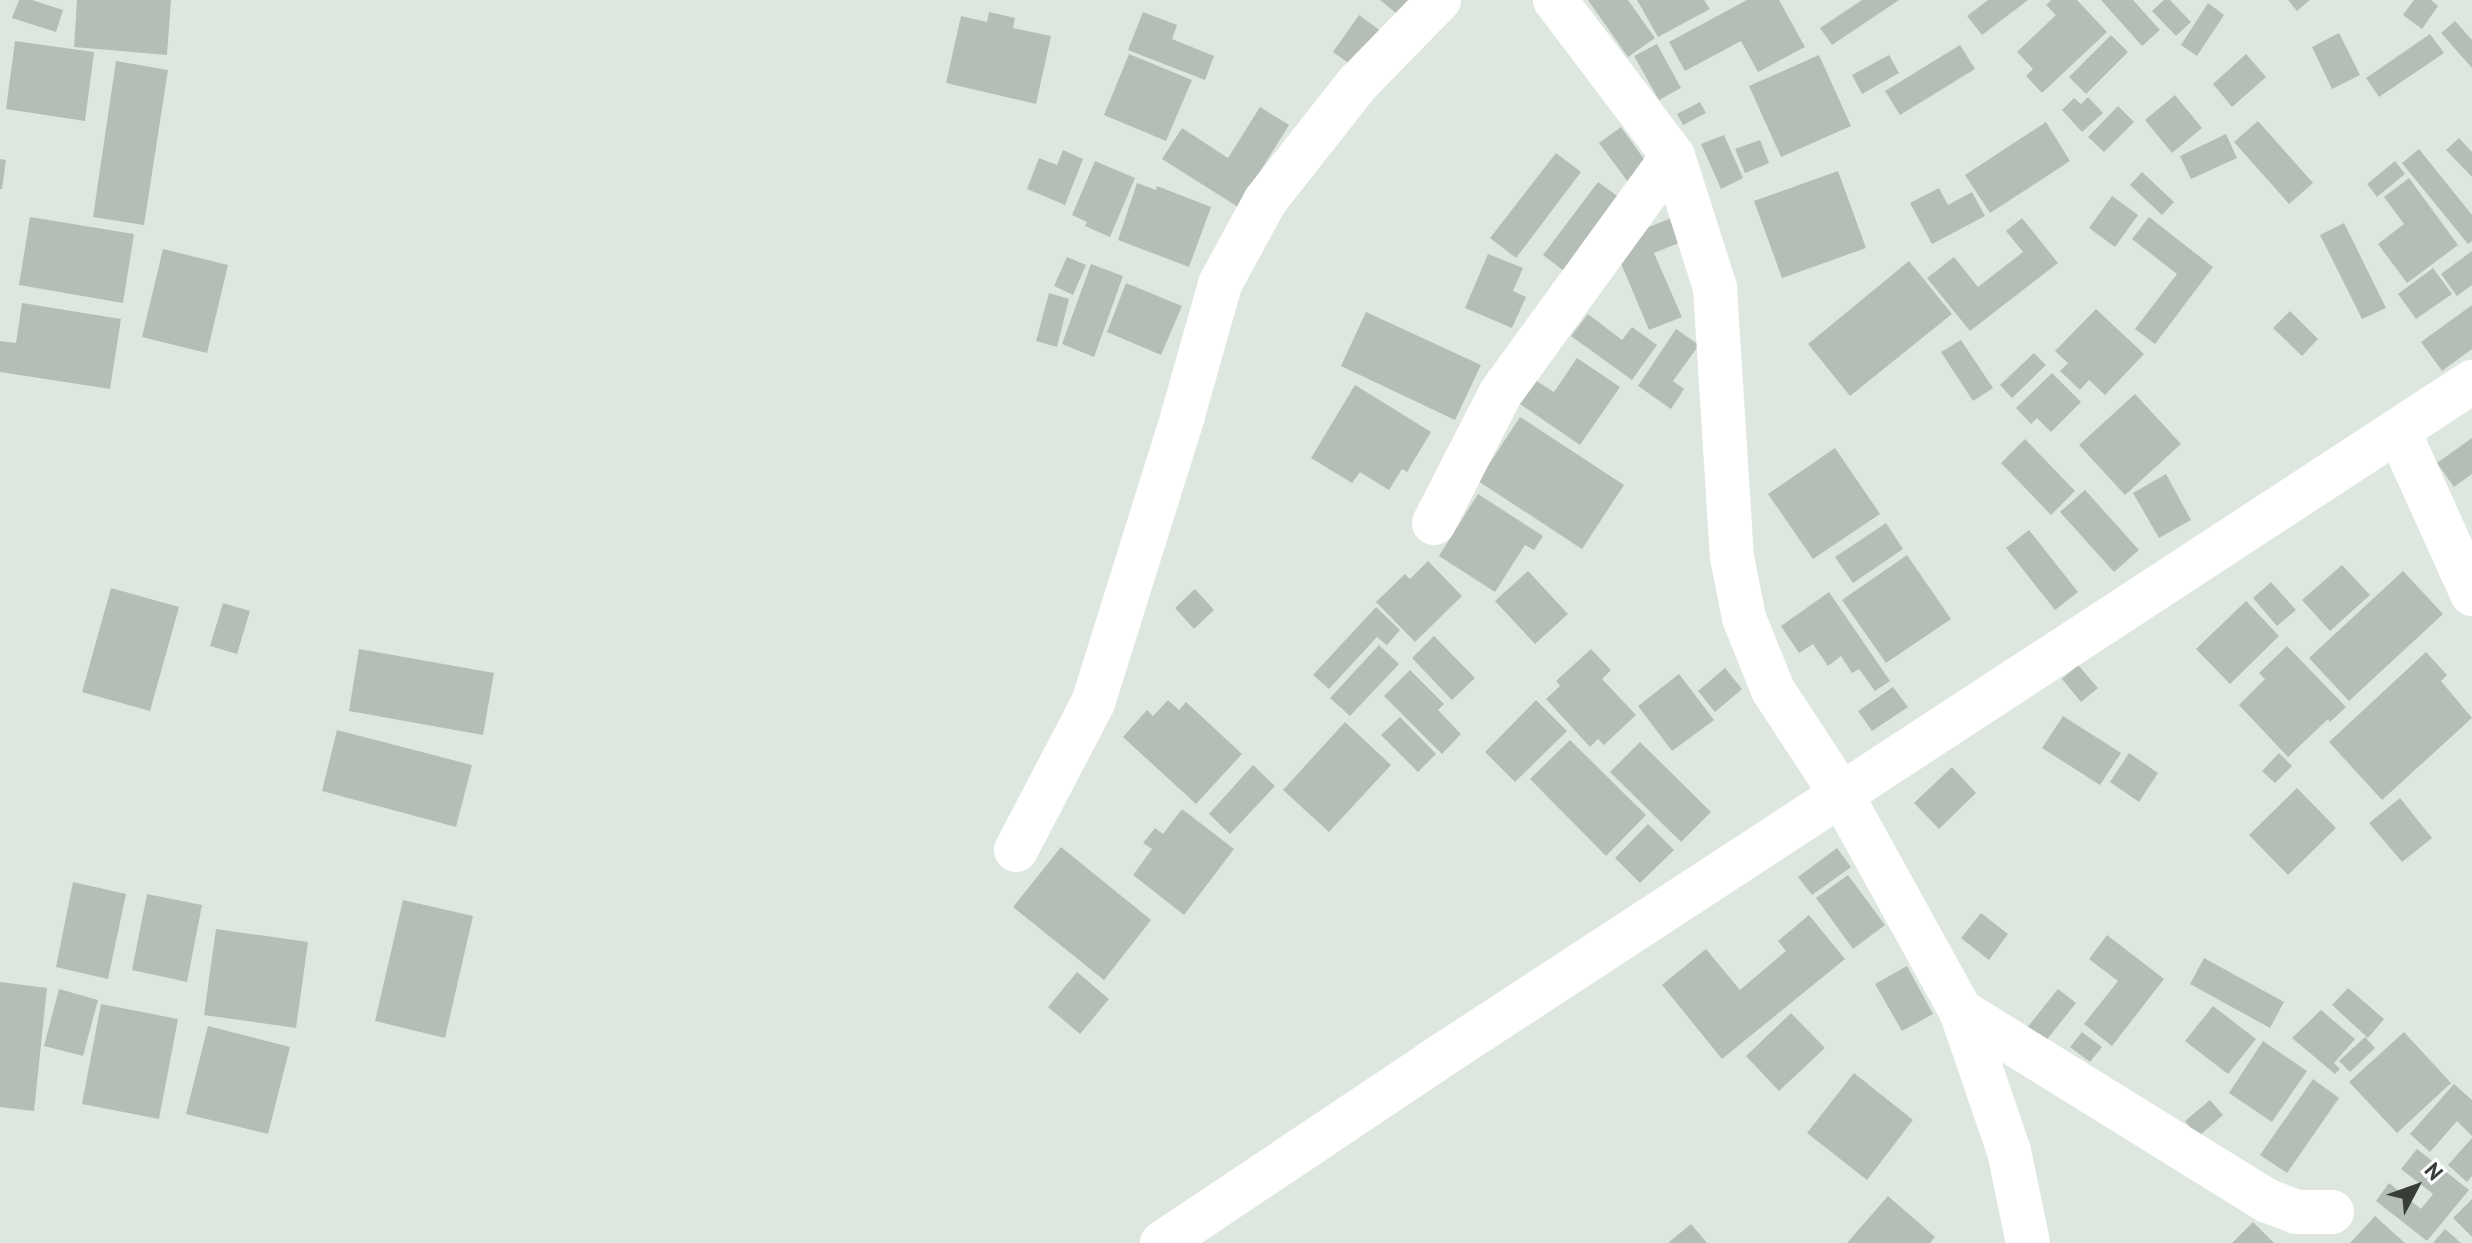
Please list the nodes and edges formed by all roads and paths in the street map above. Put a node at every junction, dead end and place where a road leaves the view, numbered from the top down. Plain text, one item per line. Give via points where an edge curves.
1 (1439, 0) edge
2 (1555, 0) edge
3 (1673, 156) junction
4 (2472, 382) edge
5 (2398, 430) junction
6 (1434, 523) dead end
7 (2472, 594) edge
8 (1841, 794) junction
9 (1016, 850) dead end
10 (1961, 1011) junction
11 (2332, 1212) dead end
12 (1162, 1243) edge
13 (2028, 1243) edge

1 - 9 street via 1358,83 1265,201 1220,284 1093,703
2 - 3 street
3 - 6 street via 1500,394
3 - 8 street via 1715,288 1732,557 1744,618 1773,690
4 - 5 street
5 - 7 street
5 - 8 street
8 - 10 street
8 - 12 street
10 - 11 street via 2268,1201 2297,1212
10 - 13 street via 2009,1151

